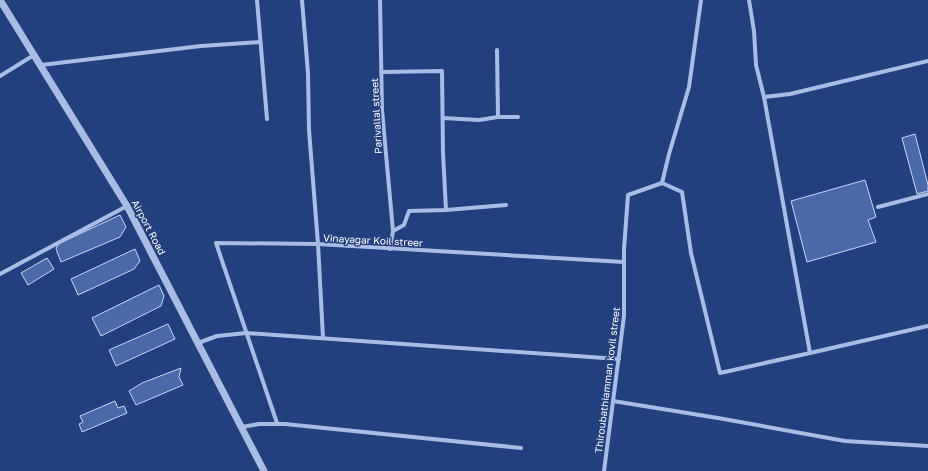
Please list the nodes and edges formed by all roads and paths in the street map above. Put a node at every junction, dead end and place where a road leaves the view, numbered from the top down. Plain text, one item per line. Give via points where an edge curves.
1 (0, 0) edge
2 (257, 0) edge
3 (302, 0) edge
4 (380, 0) edge
5 (701, 0) edge
6 (749, 0) edge
7 (260, 42) junction
8 (496, 50) dead end
9 (34, 54) junction
10 (928, 62) edge
11 (41, 66) junction
12 (382, 72) junction
13 (0, 76) edge
14 (764, 97) junction
15 (498, 117) junction
16 (518, 117) dead end
17 (443, 118) junction
18 (267, 119) dead end
19 (662, 183) junction
20 (928, 194) edge
21 (506, 205) dead end
22 (127, 206) junction
23 (878, 207) dead end
24 (446, 210) junction
25 (393, 231) junction
26 (318, 244) junction
27 (390, 249) junction
28 (624, 262) junction
29 (0, 274) edge
30 (928, 326) edge
31 (246, 333) junction
32 (323, 338) junction
33 (198, 343) junction
34 (810, 353) junction
35 (619, 359) junction
36 (614, 401) junction
37 (277, 423) junction
38 (242, 427) junction
39 (928, 446) edge
40 (521, 448) dead end
41 (264, 471) edge
42 (604, 471) edge

1 - 9 street, Airport Road
2 - 7 street
3 - 26 street, Vinayagar Koil streer
4 - 12 street, Parivallal street
5 - 19 street via 689,87
6 - 14 street via 756,65
7 - 11 street via 201,46
7 - 18 street
8 - 15 street
9 - 11 street, Airport Road
9 - 13 street
10 - 14 street via 790,94
11 - 22 street, Airport Road
12 - 17 street via 442,71
12 - 25 street, Parivallal street via 382,110
14 - 34 street
15 - 16 street
15 - 17 street via 479,120
17 - 24 street
19 - 28 street, Thiroubathiamman kovil street via 628,195
19 - 34 street via 682,192 691,253 720,373
20 - 23 street
21 - 24 street
22 - 29 street
22 - 33 street, Airport Road
24 - 25 street via 409,211 404,225
25 - 27 street, Parivallal street
26 - 27 street, Vinayagar Koil streer
26 - 31 street via 216,244
26 - 32 street
27 - 28 street, Vinayagar Koil streer
28 - 35 street, Thiroubathiamman kovil street via 624,316
30 - 34 street
31 - 32 street
31 - 33 street via 217,336
31 - 37 street
32 - 35 street
33 - 38 street, Airport Road
35 - 36 street, Thiroubathiamman kovil street
36 - 39 street via 845,441
36 - 42 street, Thiroubathiamman kovil street
37 - 38 street
37 - 40 street
38 - 41 street, Airport Road

